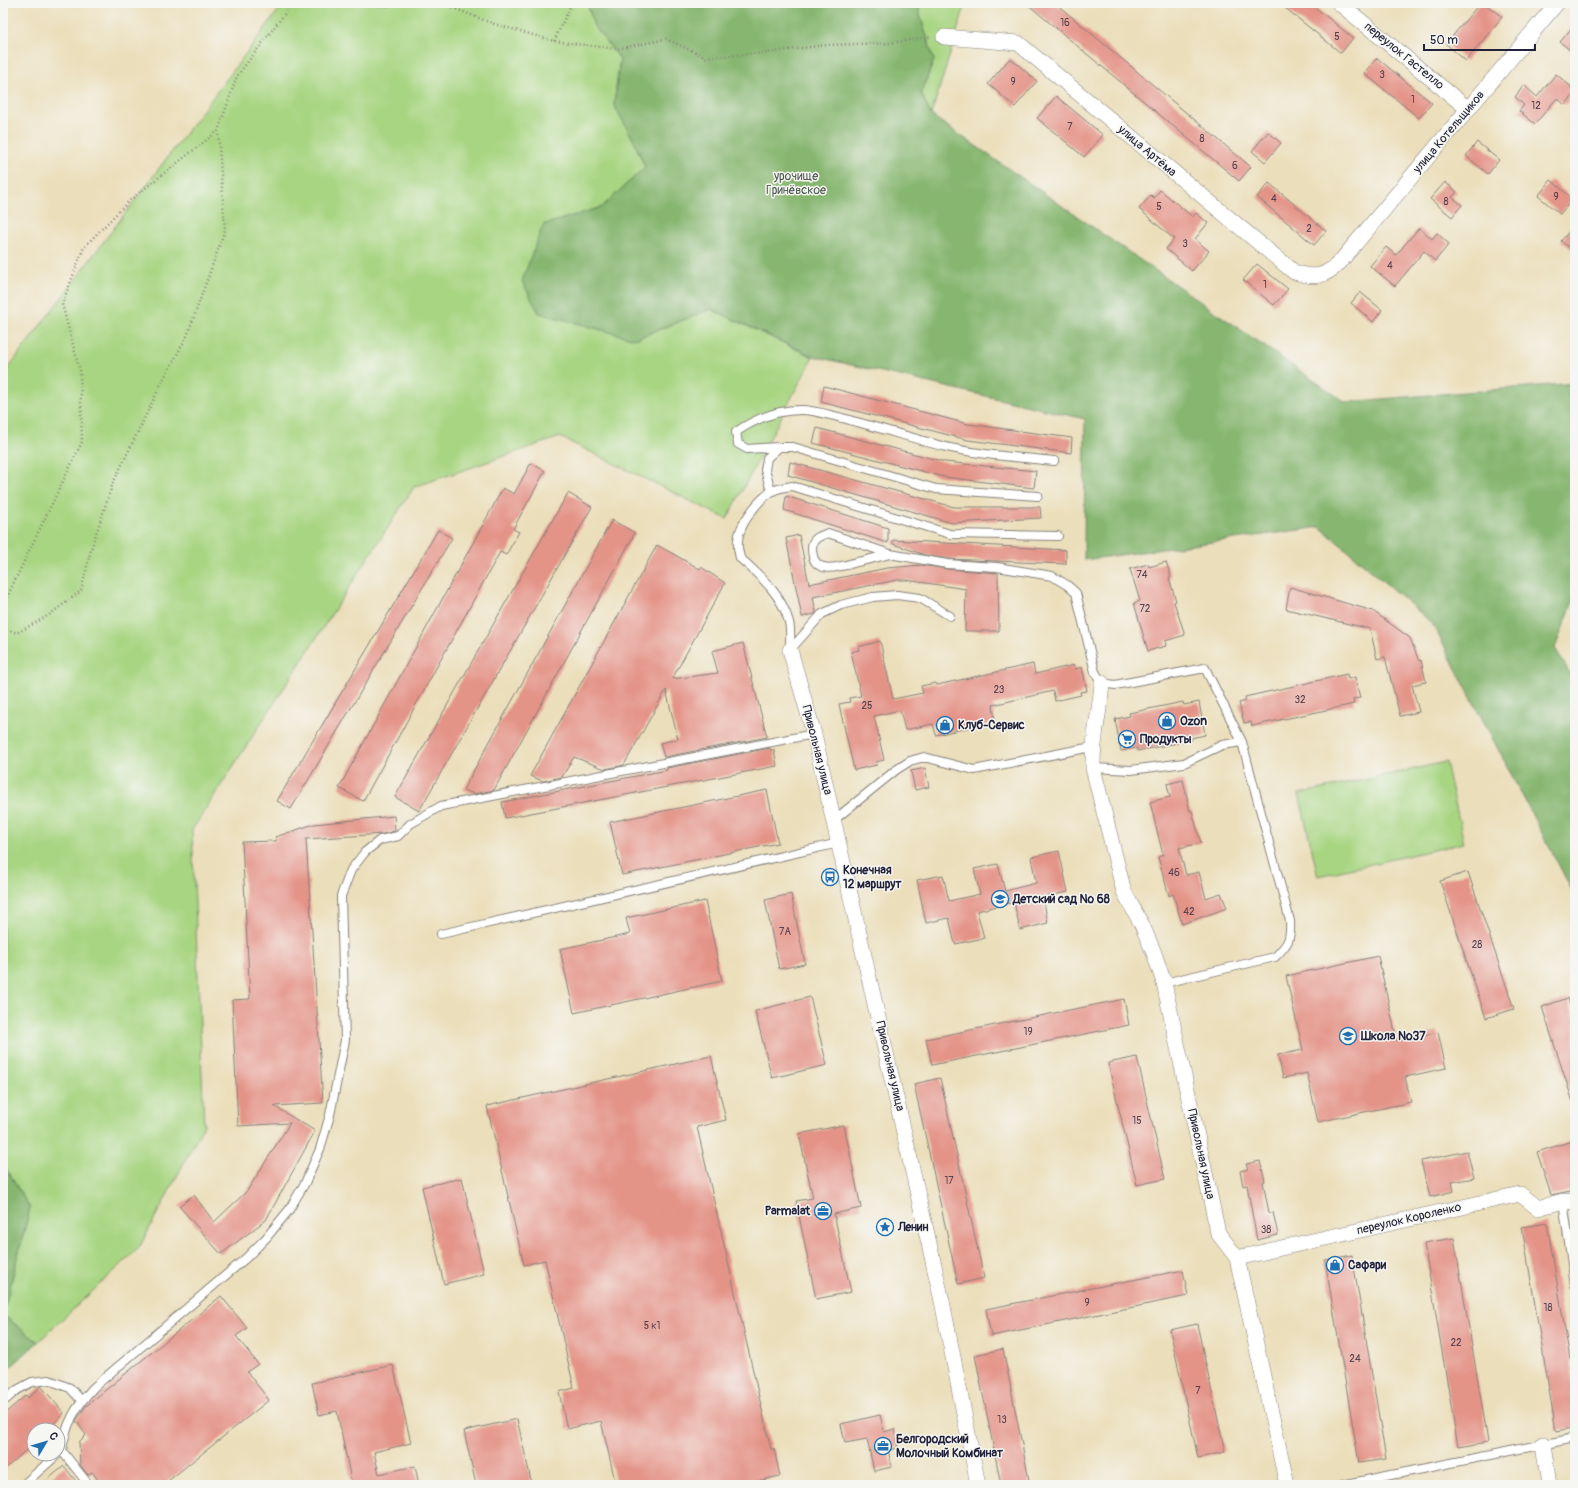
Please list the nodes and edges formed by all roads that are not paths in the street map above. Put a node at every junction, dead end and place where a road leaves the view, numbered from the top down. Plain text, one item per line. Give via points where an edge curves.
1 (1339, 3) edge
2 (1557, 3) edge
3 (944, 37) road end
4 (1468, 109) junction
5 (1340, 262) joint
6 (780, 447) junction
7 (1054, 461) dead end
8 (771, 491) junction
9 (1038, 496) dead end
10 (1058, 536) dead end
11 (890, 554) junction
12 (950, 616) dead end
13 (790, 650) junction
14 (1102, 683) junction
15 (814, 734) junction
16 (1242, 742) junction
17 (1092, 747) junction
18 (1093, 768) junction
19 (834, 820) junction
20 (839, 842) junction
21 (441, 934) dead end
22 (1164, 983) junction
23 (1569, 1201) edge
24 (1238, 1258) junction
25 (1575, 1285) edge
26 (81, 1400) junction
27 (3, 1402) edge
28 (66, 1431) edge
29 (1575, 1438) edge
30 (1543, 1444) junction
31 (66, 1460) edge
32 (49, 1462) edge
33 (23, 1485) edge
34 (89, 1485) edge
35 (978, 1485) edge
36 (1287, 1485) edge
37 (1342, 1485) edge
38 (1549, 1485) edge

1 - 4 street, переулок Гастелло
2 - 4 street, улица Котельщиков
3 - 5 street, улица Артёма via 1018,43 1294,272 1306,276 1320,276 1331,271
4 - 5 street, улица Котельщиков
6 - 7 lane via 747,450 738,444 736,432 771,413 801,410 857,422 944,446 996,456
6 - 8 lane via 767,458 765,470
6 - 9 lane via 793,447 936,489
8 - 10 lane via 792,486 950,534
8 - 13 lane via 757,504 744,523 738,539 740,558 780,598 789,623
11 - 11 lane via 828,532 817,537 812,544 812,557 819,566 833,569
11 - 14 lane via 947,564 997,567 1052,576 1067,585 1076,593 1095,672
12 - 13 lane via 920,598 896,595 872,597 841,605 822,614
13 - 15 street, Привольная улица
14 - 16 lane via 1115,685 1205,668
14 - 17 street, Привольная улица
15 - 19 street, Привольная улица
15 - 26 lane via 441,806 410,824 398,836 380,840 365,852 351,870 340,896 345,1040 330,1115 320,1149 305,1183 289,1210 246,1258
16 - 18 lane via 1222,745 1184,763 1131,770
16 - 22 lane via 1290,921 1291,936 1286,946 1275,957
17 - 18 street, Привольная улица
17 - 19 lane via 974,770 924,757 910,761 896,770
18 - 22 street, Привольная улица via 1124,892 1142,925
19 - 20 street, Привольная улица
20 - 21 lane
20 - 35 street, Привольная улица via 942,1300
22 - 24 street, Привольная улица via 1218,1233
23 - 24 street, переулок Короленко via 1538,1208 1520,1194
23 - 25 lane
24 - 36 street, Привольная улица
26 - 27 lane via 70,1388 49,1380 32,1382
26 - 28 lane
29 - 30 lane
30 - 37 lane
30 - 38 street
31 - 34 lane
32 - 33 lane

